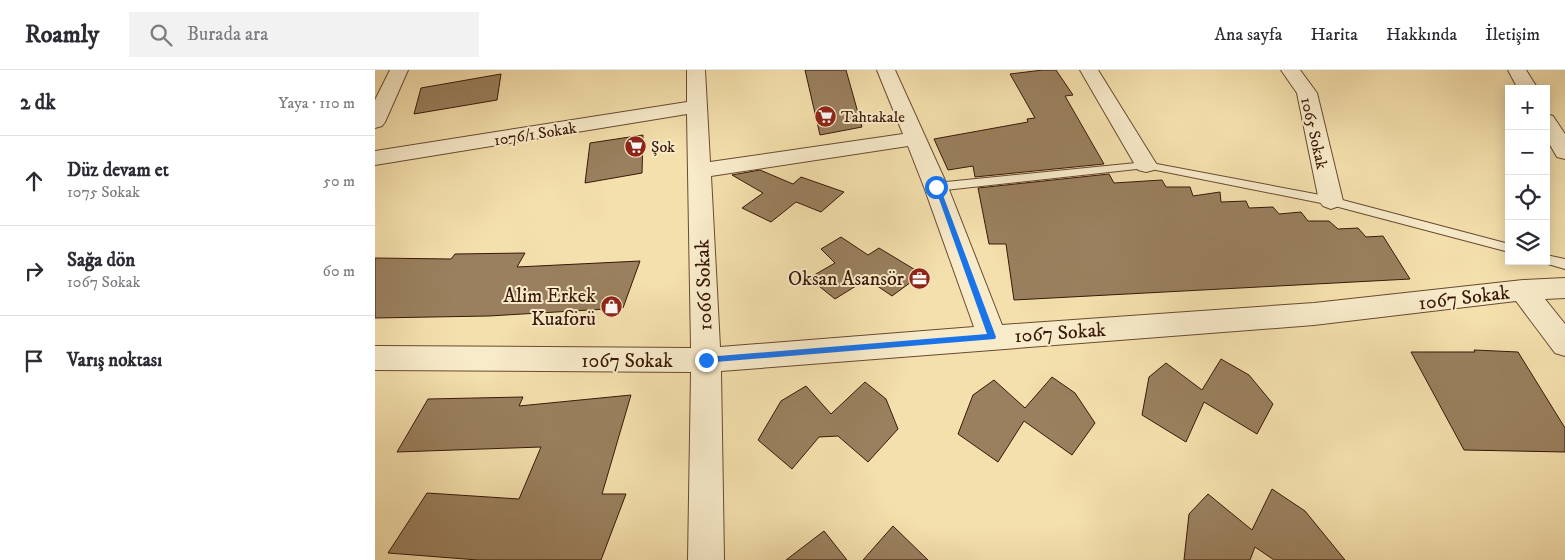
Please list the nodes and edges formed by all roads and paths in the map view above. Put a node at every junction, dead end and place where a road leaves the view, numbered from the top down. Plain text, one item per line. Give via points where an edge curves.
1 (399, 70) edge
2 (696, 70) edge
3 (886, 70) edge
4 (1089, 70) edge
5 (1290, 70) edge
6 (1517, 70) edge
7 (1526, 85) edge
8 (696, 107) junction
9 (375, 122) edge
10 (1550, 127) edge
11 (915, 138) junction
12 (1565, 152) edge
13 (375, 158) edge
14 (1146, 165) junction
15 (699, 171) junction
16 (936, 187) junction
17 (1331, 201) junction
18 (1505, 247) edge
19 (1550, 259) edge
20 (1565, 264) edge
21 (1565, 288) edge
22 (1523, 290) junction
23 (992, 337) junction
24 (1565, 346) edge
25 (375, 358) edge
26 (706, 360) junction
27 (706, 560) edge

1 - 9 street
2 - 8 street, 1066 Sokak
3 - 11 street
4 - 14 street
5 - 17 street, 1065 Sokak via 1307,92
6 - 7 street
8 - 13 street, 1076/1 Sokak
8 - 15 street, 1066 Sokak
10 - 12 street
11 - 15 street
11 - 16 street
14 - 16 lane
14 - 17 lane
15 - 26 street, 1066 Sokak
16 - 23 street
17 - 18 lane
19 - 20 lane
21 - 22 street, 1067 Sokak
22 - 23 street, 1067 Sokak via 1314,314
22 - 24 street
23 - 26 street, 1067 Sokak
25 - 26 street, 1067 Sokak
26 - 27 street, 1066 Sokak

